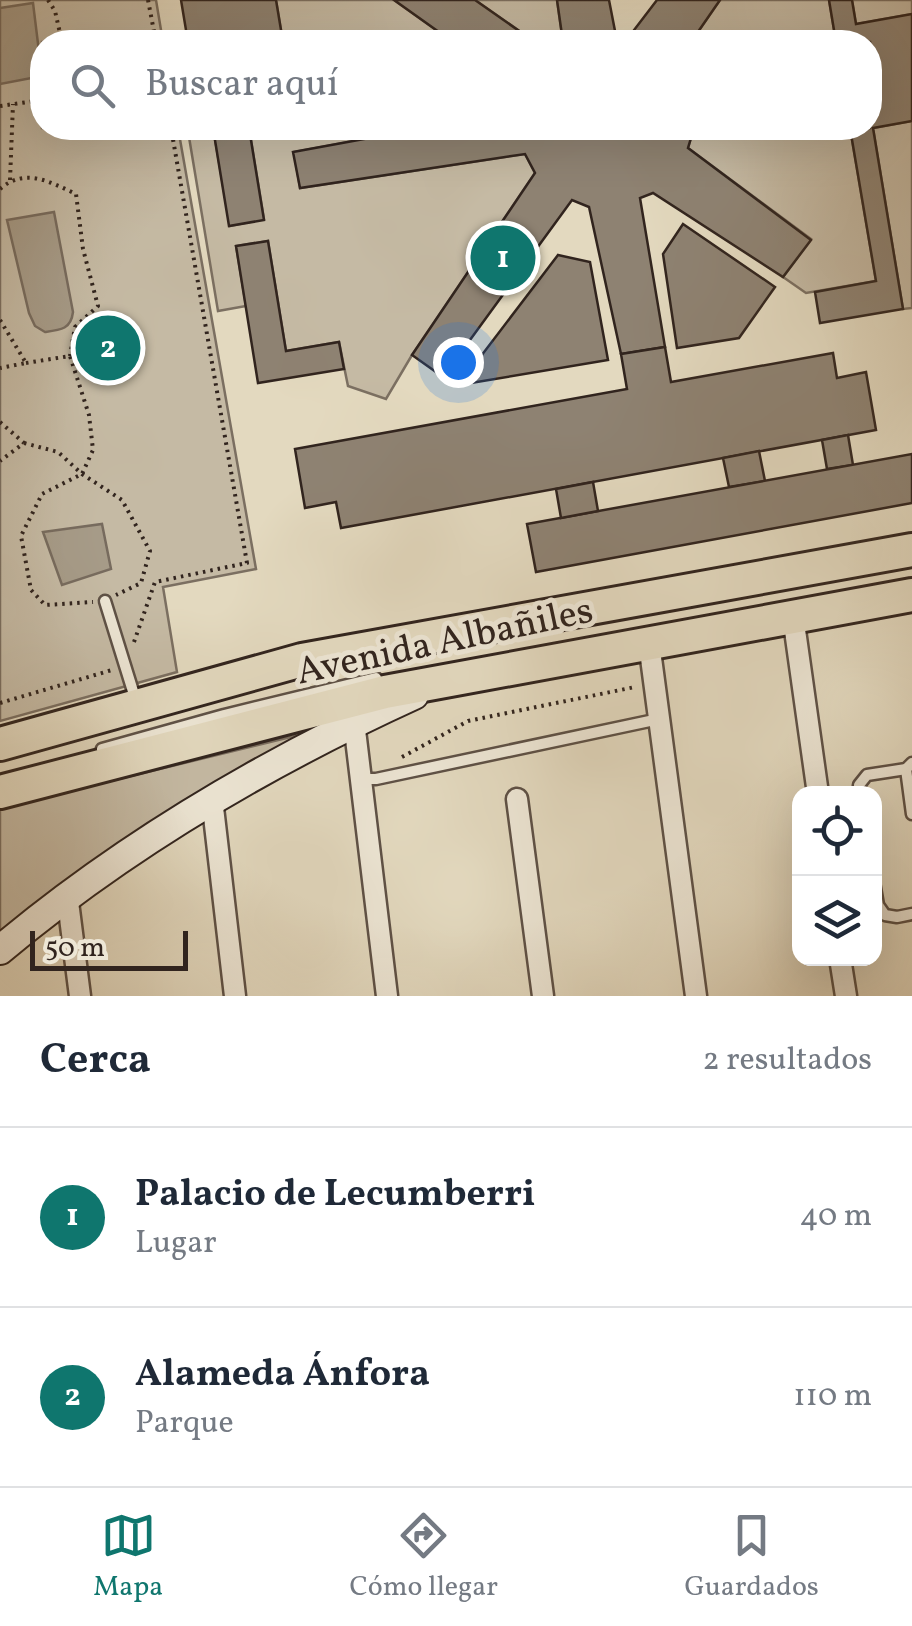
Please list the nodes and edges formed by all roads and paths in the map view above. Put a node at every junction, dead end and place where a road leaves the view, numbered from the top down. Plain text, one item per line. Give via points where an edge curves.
1 (48, 0) edge
2 (148, 0) edge
3 (60, 30) edge
4 (154, 30) edge
5 (30, 102) edge
6 (14, 104) junction
7 (0, 106) edge
8 (173, 140) edge
9 (10, 180) junction
10 (0, 189) edge
11 (0, 320) edge
12 (70, 356) junction
13 (26, 363) junction
14 (0, 368) edge
15 (0, 422) edge
16 (24, 443) junction
17 (0, 460) edge
18 (82, 474) junction
19 (912, 550) edge
20 (912, 595) edge
21 (104, 601) junction
22 (794, 616) junction
23 (649, 642) junction
24 (126, 666) junction
25 (390, 676) dead end
26 (445, 681) junction
27 (654, 683) junction
28 (0, 703) edge
29 (138, 706) junction
30 (659, 719) junction
31 (354, 722) junction
32 (0, 744) edge
33 (92, 752) dead end
34 (909, 766) edge
35 (361, 779) junction
36 (817, 786) edge
37 (860, 786) edge
38 (910, 790) edge
39 (0, 792) edge
40 (518, 798) dead end
41 (212, 800) junction
42 (912, 814) edge
43 (67, 894) junction
44 (882, 910) edge
45 (912, 914) edge
46 (0, 950) edge
47 (841, 966) edge
48 (80, 996) edge
49 (235, 996) edge
50 (388, 996) edge
51 (543, 996) edge
52 (696, 996) edge
53 (846, 996) edge

1 - 3 path
2 - 4 path
5 - 6 path
6 - 7 path
6 - 9 path
8 - 24 path via 247,562 155,582
9 - 10 path
9 - 12 path via 39,176 76,194 98,306 75,327
11 - 13 path
12 - 13 path
12 - 18 path via 92,450
13 - 14 path
15 - 16 path
16 - 17 path
16 - 18 path via 58,452
18 - 21 path via 122,500 150,551 142,584
18 - 21 path via 42,494 20,536 30,590 45,606
19 - 29 main road, Avenida Albañiles via 302,660
20 - 22 main road, Avenida Albañiles
21 - 24 lane
22 - 23 main road, Avenida Albañiles
22 - 36 street
23 - 26 main road, Avenida Albañiles
23 - 27 street
24 - 28 path
24 - 29 lane
25 - 33 lane
26 - 31 street
26 - 39 main road, Avenida Albañiles
27 - 30 street
27 - 35 path via 468,721
29 - 32 main road, Avenida Albañiles
30 - 35 lane
30 - 52 street
31 - 35 street
31 - 41 street
34 - 37 lane via 867,775
34 - 38 lane
35 - 50 street
38 - 42 lane
40 - 51 street
41 - 43 street
41 - 49 street
43 - 46 street
43 - 48 street
44 - 45 lane
47 - 53 street

